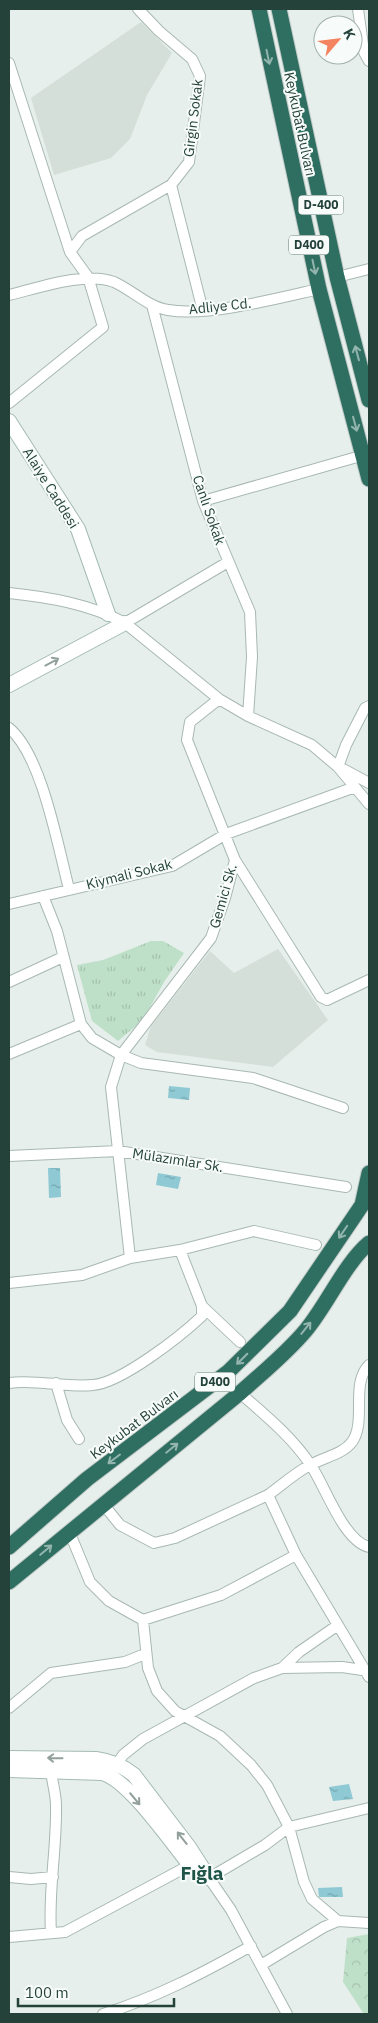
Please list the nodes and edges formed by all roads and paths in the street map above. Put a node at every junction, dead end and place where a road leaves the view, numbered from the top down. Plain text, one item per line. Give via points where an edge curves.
1 (138, 9) edge
2 (259, 9) edge
3 (279, 9) edge
4 (358, 9) edge
5 (369, 61) edge
6 (9, 63) edge
7 (170, 185) junction
8 (70, 252) junction
9 (369, 268) edge
10 (337, 276) junction
11 (88, 277) junction
12 (319, 289) junction
13 (9, 294) edge
14 (152, 304) junction
15 (202, 311) junction
16 (369, 400) edge
17 (9, 403) edge
18 (9, 421) edge
19 (364, 455) junction
20 (369, 479) edge
21 (203, 501) junction
22 (228, 562) junction
23 (9, 593) edge
24 (108, 614) junction
25 (125, 623) junction
26 (9, 685) edge
27 (219, 699) junction
28 (369, 706) edge
29 (248, 716) junction
30 (9, 728) edge
31 (338, 767) junction
32 (369, 783) edge
33 (355, 787) junction
34 (369, 804) edge
35 (226, 834) junction
36 (235, 860) junction
37 (68, 889) junction
38 (43, 896) junction
39 (9, 904) edge
40 (63, 957) junction
41 (369, 980) edge
42 (9, 982) edge
43 (81, 1024) junction
44 (9, 1054) edge
45 (121, 1055) junction
46 (343, 1108) dead end
47 (118, 1150) junction
48 (9, 1156) edge
49 (369, 1173) edge
50 (346, 1187) dead end
51 (366, 1203) edge
52 (369, 1243) edge
53 (316, 1245) dead end
54 (180, 1250) junction
55 (130, 1258) junction
56 (369, 1262) edge
57 (9, 1283) edge
58 (332, 1291) junction
59 (202, 1306) junction
60 (240, 1342) dead end
61 (369, 1365) edge
62 (9, 1383) edge
63 (56, 1383) junction
64 (240, 1393) junction
65 (79, 1439) dead end
66 (311, 1464) junction
67 (268, 1495) junction
68 (104, 1504) junction
69 (68, 1532) junction
70 (9, 1547) edge
71 (369, 1547) edge
72 (296, 1555) junction
73 (9, 1582) edge
74 (143, 1620) junction
75 (338, 1625) junction
76 (145, 1654) junction
77 (282, 1668) junction
78 (368, 1673) edge
79 (9, 1708) edge
80 (184, 1717) junction
81 (9, 1758) edge
82 (113, 1769) junction
83 (9, 1770) edge
84 (51, 1770) junction
85 (369, 1808) edge
86 (289, 1827) junction
87 (190, 1865) junction
88 (9, 1876) edge
89 (53, 1877) junction
90 (209, 1878) junction
91 (338, 1921) junction
92 (369, 1923) edge
93 (52, 1933) junction
94 (9, 1937) edge
95 (250, 1946) junction
96 (261, 1965) junction
97 (103, 2014) edge
98 (287, 2014) edge

1 - 7 street, Girgin Sokak via 192,59 200,76 189,162
2 -> 12 highway, Keykubat Bulvarı / D400
3 - 10 highway, Keykubat Bulvarı / D-400
4 - 5 street via 364,52
6 - 8 street
7 - 8 street, Girgin Sokak via 82,236
7 - 15 street
8 - 11 street
9 - 10 street
16 -> 10 highway, Keykubat Bulvarı / D-400
11 - 13 street, Adliye Cd.
11 - 14 street, Adliye Cd. via 112,281
11 - 17 street via 103,327
12 - 15 street, Adliye Cd.
12 -> 19 highway, Keykubat Bulvarı / D400
14 - 15 street, Adliye Cd. via 167,310
14 - 21 street, Canlı Sokak
18 - 24 street, Alaiye Caddesi via 78,529
19 - 20 highway, Keykubat Bulvarı / D400
19 - 21 street
21 - 22 street, Canlı Sokak
22 - 25 street
22 - 29 street, Canlı Sokak via 250,612 252,657
23 - 24 street via 40,596
24 - 25 street
26 -> 25 street
25 - 27 street
27 - 29 street
27 - 35 street, Gemici Sk. via 190,722 187,740
28 - 31 street via 346,745
29 - 31 street via 312,745
30 - 37 street via 28,753 41,785
31 - 32 street
31 - 33 street
33 - 34 street
33 - 35 street, Kiymali Sokak
35 - 36 street, Gemici Sk.
35 - 37 street, Kiymali Sokak via 172,866
36 - 41 street via 320,997 327,1000
36 - 45 street, Gemici Sk. via 211,938
37 - 38 street, Kiymali Sokak
38 - 39 street, Kiymali Sokak
38 - 40 street
40 - 42 street
40 - 43 street
43 - 44 street
43 - 45 street via 92,1038
45 - 46 street via 141,1063 253,1078
45 - 47 street via 111,1087
47 - 48 street, Mülazımlar Sk.
47 - 50 street, Mülazımlar Sk.
47 - 55 street
49 - 51 highway, Keykubat Bulvarı / D400
51 -> 70 highway, Keykubat Bulvarı / D400 via 290,1311 228,1372 87,1479
52 - 58 highway, D400
53 - 54 street via 254,1231
54 - 55 street
54 - 59 street
55 - 57 street via 82,1276
56 - 58 highway
64 -> 58 highway, D400 via 307,1329
59 - 60 street
59 - 63 street via 202,1316 182,1335 126,1372 94,1386
61 - 66 street via 363,1372 353,1441 345,1450
62 - 63 street
63 - 65 street via 67,1420
64 - 66 street via 280,1428
68 -> 64 highway, D400
66 - 67 street
66 - 71 street via 344,1526
67 - 68 street via 175,1538 154,1543 120,1525
67 - 72 street
68 - 69 highway, D400
73 -> 69 highway, D400
69 - 74 street via 90,1582 109,1601
72 - 74 street via 221,1595
72 - 75 street
74 - 76 street
75 - 77 street
75 - 78 street
76 - 79 street via 125,1662 51,1673
76 - 80 street via 157,1691
77 - 78 street via 342,1667
77 - 80 street via 236,1686
80 - 82 street via 143,1739 123,1755
80 - 86 street via 220,1736 236,1750 267,1786
82 -> 81 street via 96,1759
82 - 84 street
82 -> 87 street
90 -> 82 street via 134,1775
83 - 84 street
84 - 89 street via 56,1803
85 - 86 street
86 - 90 street
86 - 91 street via 312,1899
87 - 90 street
87 - 93 street via 65,1932
88 - 89 street
89 - 93 street via 49,1908
90 - 95 street
91 - 92 street
91 - 96 street
93 - 94 street
95 - 96 street
95 - 97 street via 195,1977
96 - 98 street

